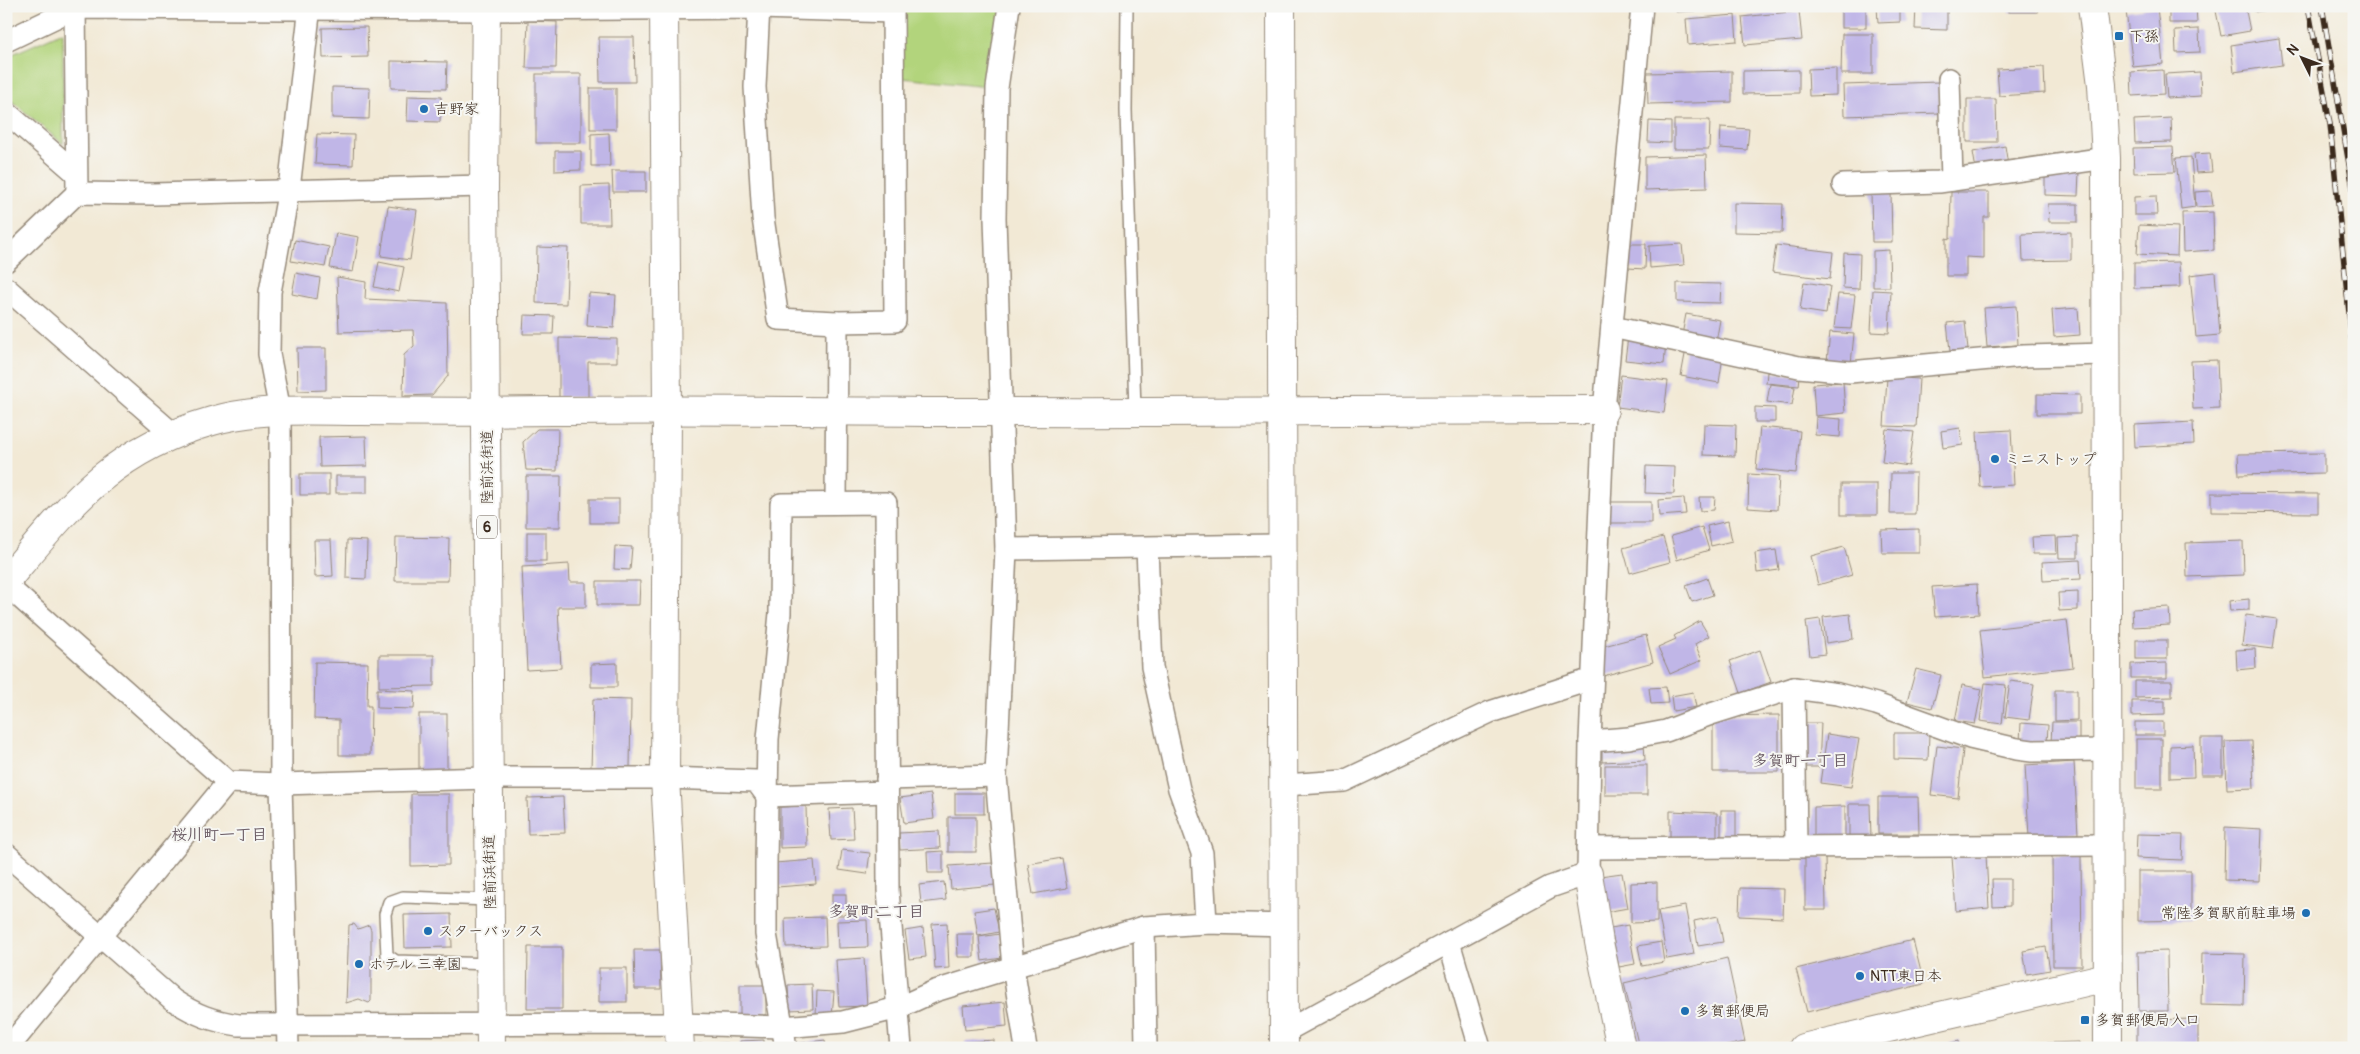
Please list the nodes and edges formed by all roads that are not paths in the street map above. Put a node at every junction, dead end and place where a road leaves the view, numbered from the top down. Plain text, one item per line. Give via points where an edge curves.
1 (1009, 6) edge
2 (1127, 6) edge
3 (1281, 6) edge
4 (1642, 6) edge
5 (2092, 6) edge
6 (75, 7) edge
7 (759, 7) edge
8 (310, 8) edge
9 (486, 8) edge
10 (664, 8) edge
11 (893, 9) edge
12 (6, 41) edge
13 (1949, 79) dead end
14 (6, 112) edge
15 (2106, 158) junction
16 (1952, 180) junction
17 (76, 183) junction
18 (1843, 185) dead end
19 (484, 186) junction
20 (288, 189) junction
21 (6, 261) edge
22 (6, 288) edge
23 (837, 322) junction
24 (1612, 327) junction
25 (2107, 354) junction
26 (667, 409) junction
27 (1282, 410) junction
28 (1604, 410) junction
29 (280, 411) junction
30 (1135, 411) junction
31 (486, 412) junction
32 (836, 412) junction
33 (1002, 412) junction
34 (172, 434) junction
35 (836, 503) junction
36 (1283, 545) junction
37 (1148, 548) junction
38 (1006, 549) junction
39 (6, 583) edge
40 (1592, 678) junction
41 (1794, 688) junction
42 (1590, 741) junction
43 (2106, 750) junction
44 (996, 776) junction
45 (488, 778) junction
46 (665, 778) junction
47 (228, 782) junction
48 (281, 784) junction
49 (1284, 785) junction
50 (887, 786) junction
51 (767, 796) junction
52 (2107, 845) junction
53 (1796, 846) junction
54 (6, 854) edge
55 (1588, 861) junction
56 (490, 900) junction
57 (1206, 923) junction
58 (1285, 926) junction
59 (1144, 927) junction
60 (101, 935) junction
61 (1449, 942) junction
62 (490, 964) junction
63 (1013, 967) junction
64 (2107, 977) junction
65 (898, 1008) junction
66 (288, 1025) junction
67 (491, 1035) edge
68 (680, 1036) edge
69 (784, 1037) edge
70 (1284, 1040) edge
71 (8, 1048) edge
72 (288, 1048) edge
73 (900, 1048) edge
74 (1026, 1048) edge
75 (1146, 1048) edge
76 (1480, 1048) edge
77 (1621, 1048) edge
78 (1803, 1048) edge
79 (2108, 1048) edge

1 - 33 street via 997,88 995,218
2 - 30 lane via 1126,110
3 - 27 main road
4 - 24 street
5 - 15 main road via 2102,85
6 - 8 street
6 - 12 street
6 - 17 street
7 - 10 street
7 - 11 street
7 - 23 street via 755,87 763,218 778,319
8 - 9 street
8 - 20 street
9 - 10 street
9 - 19 main road, 陸前浜街道 / 6
10 - 26 main road
11 - 23 street via 895,322
13 - 16 street
14 - 17 street
15 - 16 street
15 - 25 main road
16 - 18 street
17 - 20 street via 153,194
17 - 21 street
19 - 20 street
19 - 31 main road, 陸前浜街道 / 6
20 - 29 street via 270,292 269,354
22 - 34 street
23 - 32 street
24 - 25 street via 1799,367 1850,372 2013,356
24 - 28 street
25 - 43 main road
26 - 31 main road
26 - 32 main road
26 - 46 main road
27 - 28 main road
27 - 30 main road
27 - 36 main road
28 - 40 street
29 - 31 main road
29 - 34 main road via 218,419
29 - 48 street
30 - 33 main road
31 - 45 main road, 陸前浜街道 / 6
32 - 33 main road
32 - 35 street
33 - 38 street
34 - 39 main road via 134,453 103,474 77,498
35 - 50 street via 886,503
35 - 51 street via 781,504 780,613 768,739
36 - 37 street
36 - 49 main road
37 - 38 street
37 - 57 street via 1152,667 1179,789 1202,853
38 - 44 street
39 - 47 street
40 - 42 street
40 - 49 street via 1490,712 1344,781
41 - 42 street via 1666,731
41 - 43 street via 1838,694 1876,704 1970,738 2017,749
41 - 53 street
42 - 55 street
43 - 52 main road
44 - 50 street
44 - 63 street
45 - 46 street
45 - 48 street
45 - 56 main road, 陸前浜街道 / 6
46 - 51 street via 756,781
46 - 68 main road
47 - 48 street
47 - 60 street
48 - 66 street
49 - 58 main road
50 - 51 street
50 - 65 street via 888,890
51 - 69 street via 766,934
52 - 53 street
52 - 64 main road
53 - 55 street
54 - 60 street
55 - 61 street via 1550,887
55 - 77 main road via 1598,942
56 - 62 main road, 陸前浜街道 / 6
56 - 62 lane via 403,897 389,902 385,914 387,955 396,961
57 - 58 street
57 - 59 street
58 - 70 main road
59 - 63 street
59 - 75 street
60 - 66 street via 173,1000 193,1013 215,1022
60 - 71 street
61 - 70 street
61 - 76 street
62 - 67 main road, 陸前浜街道 / 6
63 - 65 street via 935,992
63 - 74 street
64 - 78 main road
64 - 79 main road
65 - 69 street
65 - 73 street
66 - 67 street
66 - 72 street
67 - 68 street
68 - 69 street

